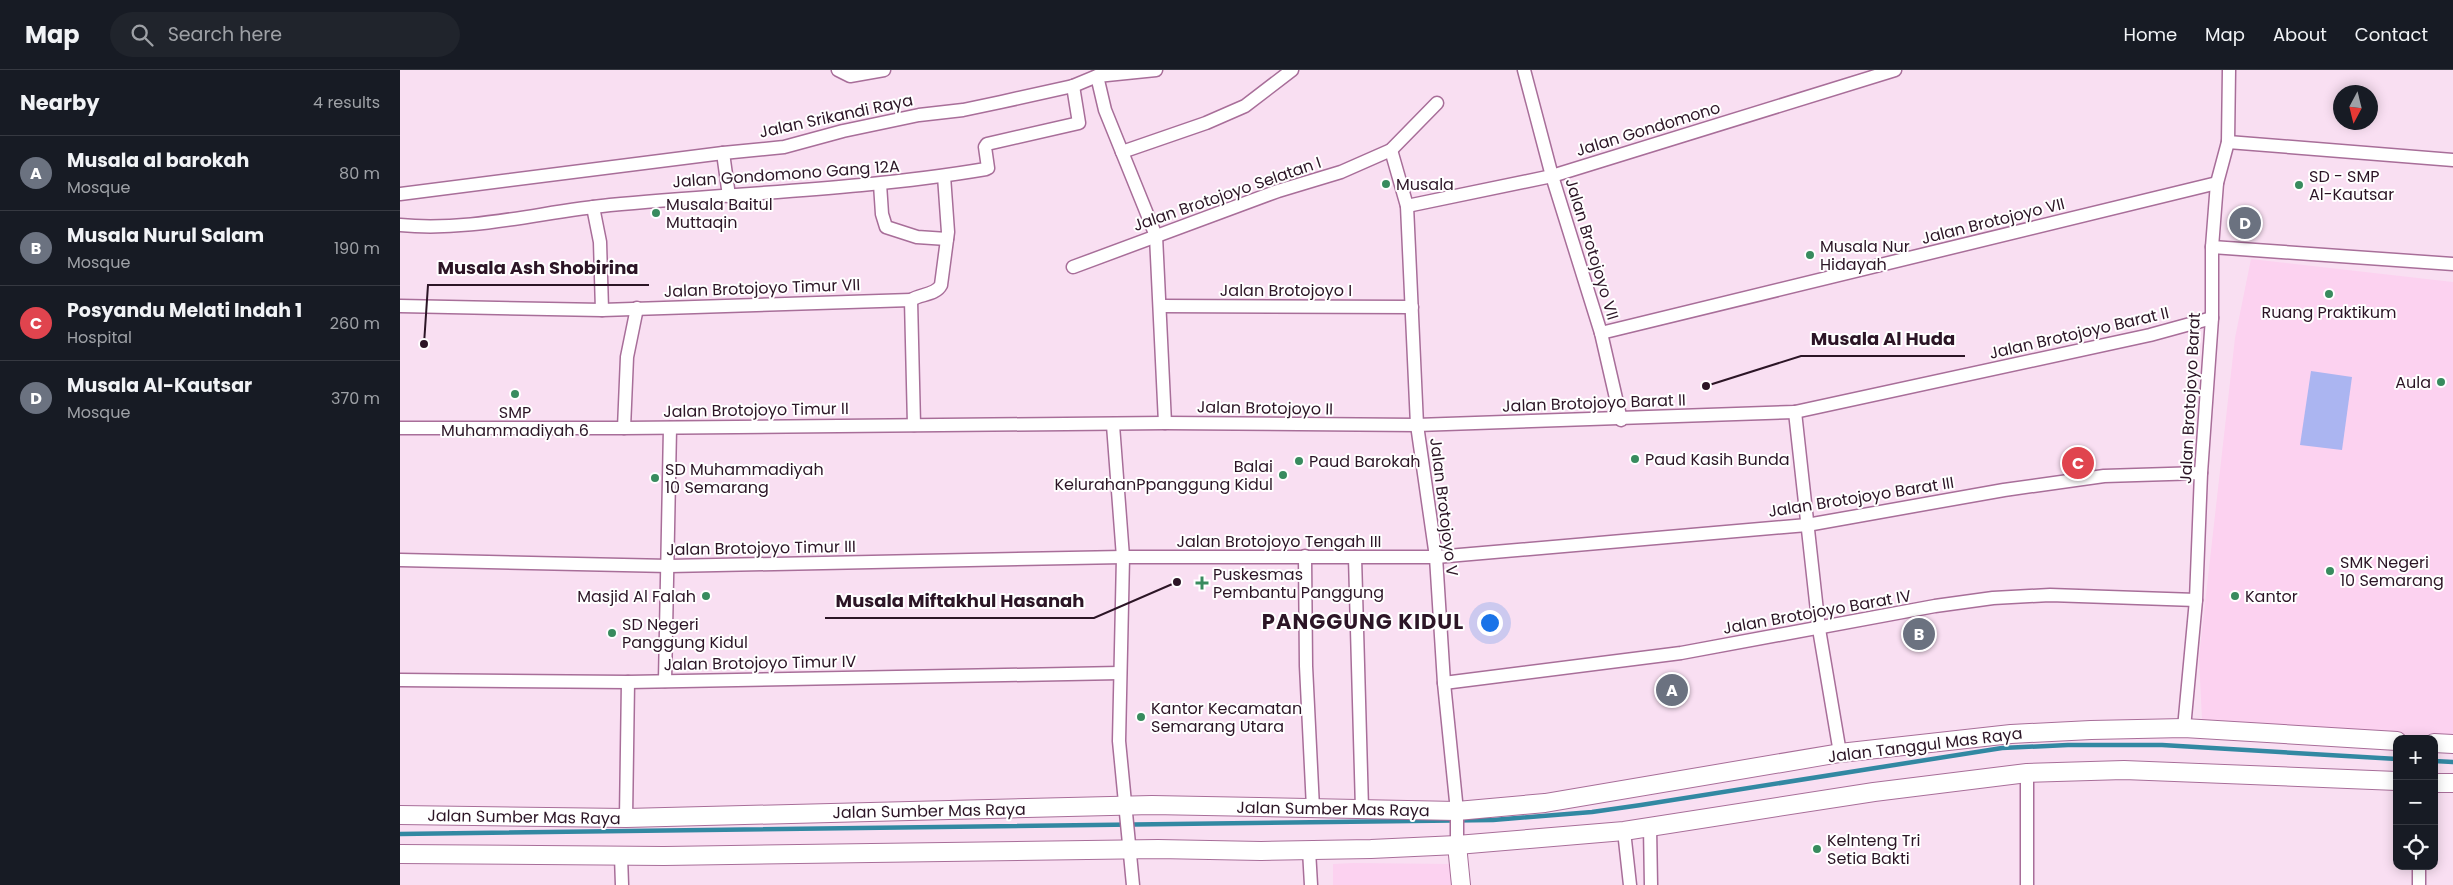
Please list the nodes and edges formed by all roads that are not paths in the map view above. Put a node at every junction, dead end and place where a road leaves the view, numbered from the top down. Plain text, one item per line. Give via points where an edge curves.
1 (838, 70) edge
2 (884, 70) edge
3 (1156, 70) edge
4 (1290, 70) edge
5 (1524, 70) edge
6 (1895, 70) edge
7 (2229, 70) edge
8 (1097, 76) junction
9 (1073, 86) junction
10 (1437, 102) dead end
11 (2228, 142) junction
12 (1390, 150) junction
13 (1122, 152) junction
14 (723, 153) junction
15 (2453, 160) edge
16 (944, 176) junction
17 (1552, 176) junction
18 (2217, 183) junction
19 (880, 184) junction
20 (400, 194) edge
21 (729, 196) junction
22 (1407, 206) junction
23 (593, 207) junction
24 (400, 225) edge
25 (1156, 236) junction
26 (947, 239) junction
27 (2212, 247) junction
28 (2453, 264) edge
29 (1073, 267) dead end
30 (911, 300) junction
31 (400, 306) edge
32 (1161, 306) junction
33 (1412, 307) junction
34 (637, 308) junction
35 (602, 310) junction
36 (2212, 318) junction
37 (1601, 333) junction
38 (1796, 412) junction
39 (1620, 420) junction
40 (1165, 423) junction
41 (914, 425) junction
42 (1113, 425) junction
43 (1417, 425) junction
44 (400, 428) edge
45 (624, 428) junction
46 (670, 428) junction
47 (2201, 473) junction
48 (1807, 525) junction
49 (1305, 556) junction
50 (1123, 557) junction
51 (1355, 557) junction
52 (1436, 557) junction
53 (400, 560) edge
54 (669, 566) junction
55 (2196, 600) junction
56 (1819, 629) junction
57 (1120, 673) junction
58 (400, 680) edge
59 (665, 681) junction
60 (628, 682) junction
61 (1444, 683) junction
62 (2184, 728) junction
63 (2393, 741) edge
64 (2438, 743) edge
65 (2453, 744) edge
66 (1840, 753) junction
67 (2024, 774) junction
68 (2393, 782) edge
69 (2438, 782) edge
70 (2453, 783) edge
71 (1127, 808) junction
72 (1313, 808) junction
73 (1362, 809) junction
74 (1457, 812) junction
75 (400, 815) edge
76 (626, 818) junction
77 (1650, 826) junction
78 (1624, 830) junction
79 (1457, 840) junction
80 (1131, 847) junction
81 (1309, 850) junction
82 (400, 854) edge
83 (621, 856) junction
84 (2420, 870) edge
85 (622, 885) edge
86 (1133, 885) edge
87 (1311, 885) edge
88 (1461, 885) edge
89 (1630, 885) edge
90 (1651, 885) edge
91 (2020, 885) edge
92 (2028, 885) edge
93 (2419, 885) edge

1 - 2 street via 850,76
3 - 8 street, Jalan Srikandi Raya
4 - 13 street via 1244,106 1206,123
5 - 17 street, Jalan Brotojoyo VII
6 - 17 street, Jalan Gondomono
7 - 11 street, Jalan Brotojoyo Barat
8 - 9 street, Jalan Srikandi Raya
8 - 13 street via 1104,110
9 - 14 street, Jalan Srikandi Raya via 963,110 862,127 784,147
9 - 16 street, Jalan Gondomono Gang 12A via 1080,121 1077,125 987,144 987,169
10 - 12 street
11 - 15 street
11 - 18 street, Jalan Brotojoyo Barat
12 - 22 street, Jalan Brotojoyo V
12 - 25 street, Jalan Brotojoyo Selatan I via 1341,172 1278,191
13 - 25 street
14 - 20 street, Jalan Srikandi Raya
14 - 21 street
16 - 19 street, Jalan Gondomono Gang 12A
16 - 26 street
17 - 22 street, Jalan Gondomono
17 - 37 street, Jalan Brotojoyo VII
18 - 27 street, Jalan Brotojoyo Barat
18 - 37 street, Jalan Brotojoyo VII
19 - 21 street, Jalan Gondomono Gang 12A
19 - 26 street via 886,227 917,236
21 - 23 street, Jalan Gondomono Gang 12A
22 - 33 street, Jalan Brotojoyo V
23 - 24 street, Jalan Gondomono Gang 12A via 467,226
23 - 35 street via 600,242
25 - 29 street, Jalan Brotojoyo Selatan I
25 - 32 street
26 - 30 street via 940,288
27 - 28 street
27 - 36 street, Jalan Brotojoyo Barat
30 - 34 street, Jalan Brotojoyo Timur VII
30 - 41 street
31 - 35 street, Jalan Brotojoyo Timur VII
32 - 33 street, Jalan Brotojoyo I
32 - 40 street
33 - 43 street, Jalan Brotojoyo V
34 - 35 street, Jalan Brotojoyo Timur VII
34 - 45 street via 626,357
36 - 38 street, Jalan Brotojoyo Barat II via 2150,335
36 - 47 street, Jalan Brotojoyo Barat
37 - 39 street, Jalan Brotojoyo VII
38 - 39 street, Jalan Brotojoyo Barat II
38 - 48 street
39 - 43 street, Jalan Brotojoyo Barat II
40 - 42 street, Jalan Brotojoyo II
40 - 43 street, Jalan Brotojoyo II
41 - 42 street, Jalan Brotojoyo Timur II
41 - 46 street, Jalan Brotojoyo Timur II
42 - 50 street
43 - 52 street, Jalan Brotojoyo V
44 - 45 street, Jalan Brotojoyo Timur II
45 - 46 street, Jalan Brotojoyo Timur II
46 - 54 street
47 - 48 street, Jalan Brotojoyo Barat III via 2104,476
47 - 55 street, Jalan Brotojoyo Barat
48 - 52 street, Jalan Brotojoyo Barat III
48 - 56 street
49 - 50 street, Jalan Brotojoyo Tengah III
49 - 51 street, Jalan Brotojoyo Tengah III
49 - 72 street
50 - 54 street, Jalan Brotojoyo Timur III
50 - 57 street
51 - 52 street, Jalan Brotojoyo Tengah III
51 - 73 street
52 - 61 street, Jalan Brotojoyo V
53 - 54 street, Jalan Brotojoyo Timur III
54 - 59 street
55 - 56 street, Jalan Brotojoyo Barat IV via 2050,595 1993,598
55 - 62 street, Jalan Brotojoyo Barat
56 - 61 street, Jalan Brotojoyo Barat IV via 1681,653
56 - 66 street
57 - 59 street, Jalan Brotojoyo Timur IV
57 - 71 street via 1119,741
58 - 60 street, Jalan Brotojoyo Timur IV
59 - 60 street, Jalan Brotojoyo Timur IV
60 - 76 street
61 - 74 street, Jalan Brotojoyo V
62 - 63 street, Jalan Tanggul Mas Raya
62 - 66 street, Jalan Tanggul Mas Raya via 2011,734
64 - 65 street
66 - 74 street, Jalan Tanggul Mas Raya via 1545,803
67 - 68 street via 2124,770
67 - 77 street via 1874,792
67 - 91 street
67 - 92 street
69 - 70 street
71 - 72 street, Jalan Sumber Mas Raya
71 - 76 street, Jalan Sumber Mas Raya
71 - 80 street
72 - 73 street, Jalan Sumber Mas Raya
73 - 74 street, Jalan Sumber Mas Raya
74 - 79 street, Jalan Brotojoyo V
75 - 76 street, Jalan Sumber Mas Raya
77 - 78 street
77 - 90 street
78 - 79 street
78 - 89 street
79 - 81 street
79 - 88 street
80 - 81 street
80 - 83 street via 841,855
80 - 86 street
81 - 87 street
82 - 83 street
83 - 85 street
84 - 93 street

